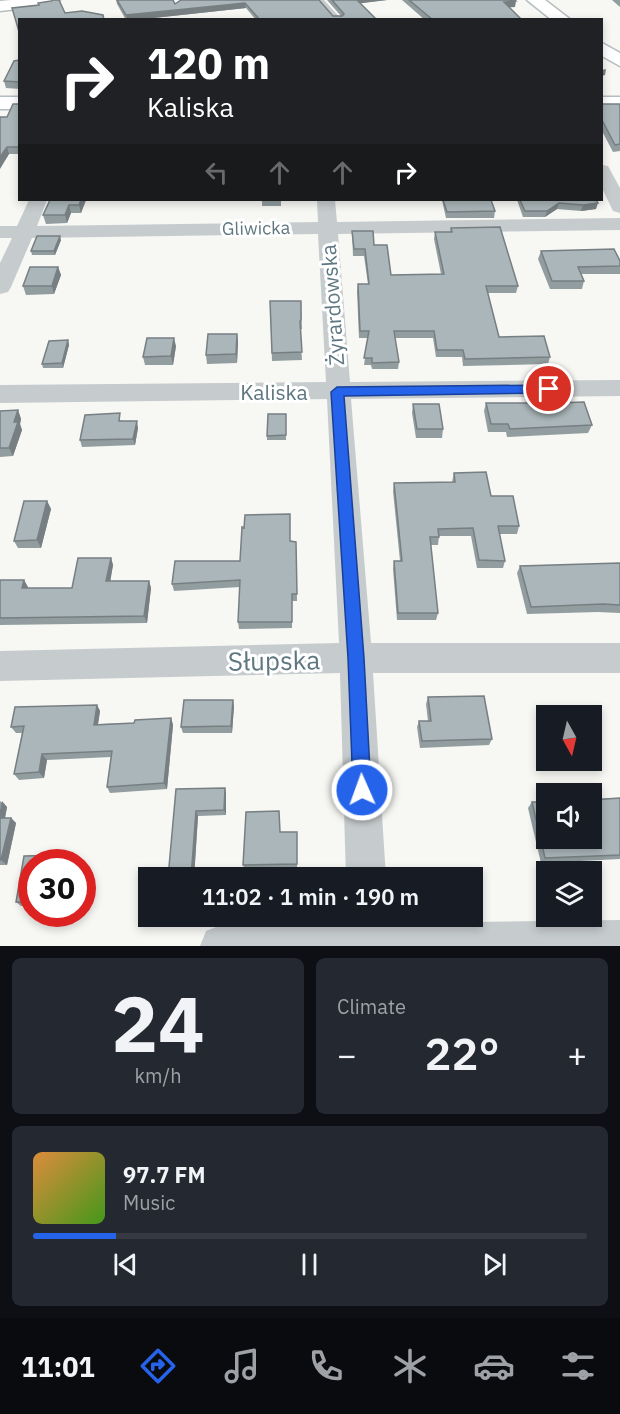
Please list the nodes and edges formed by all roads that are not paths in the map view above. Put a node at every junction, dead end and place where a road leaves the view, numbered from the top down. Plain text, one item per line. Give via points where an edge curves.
1 (52, 0) edge
2 (320, 0) edge
3 (534, 0) edge
4 (0, 6) edge
5 (337, 18) edge
6 (560, 18) edge
7 (603, 49) edge
8 (620, 61) edge
9 (0, 103) edge
10 (18, 103) edge
11 (603, 172) edge
12 (38, 201) edge
13 (620, 207) edge
14 (326, 213) edge
15 (620, 224) edge
16 (0, 232) edge
17 (25, 232) junction
18 (0, 287) edge
19 (620, 388) edge
20 (337, 392) junction
21 (0, 394) edge
22 (356, 658) junction
23 (620, 658) edge
24 (0, 666) edge
25 (366, 867) edge
26 (369, 936) edge
27 (620, 940) edge
28 (221, 946) edge

1 - 4 street
2 - 5 lane
3 - 6 street
7 - 8 street
9 - 10 street
11 - 13 street
12 - 17 street
14 - 15 street, Gliwicka
14 - 17 street, Gliwicka
14 - 20 street, Żyrardowska
16 - 17 street, Gliwicka
17 - 18 street
19 - 20 street, Kaliska
20 - 21 street, Kaliska
20 - 22 street, Żyrardowska
22 - 23 street, Słupska
22 - 24 street, Słupska
22 - 25 street, Żyrardowska
26 - 27 street
26 - 28 street

